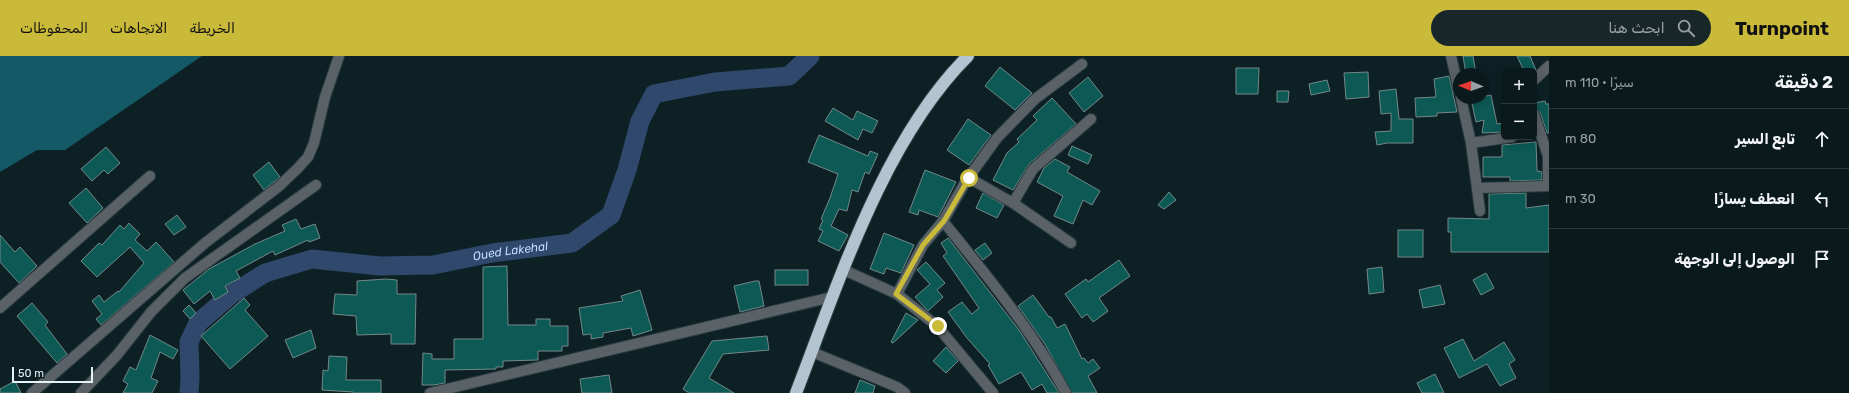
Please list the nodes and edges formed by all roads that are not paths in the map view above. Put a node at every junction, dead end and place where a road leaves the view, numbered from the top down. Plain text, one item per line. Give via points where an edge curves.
1 (339, 56) edge
2 (968, 56) edge
3 (1451, 56) edge
4 (1082, 64) dead end
5 (1549, 66) edge
6 (1454, 68) edge
7 (1537, 77) edge
8 (1462, 104) edge
9 (1091, 119) dead end
10 (1537, 133) edge
11 (1501, 139) edge
12 (1471, 143) junction
13 (150, 176) dead end
14 (969, 178) junction
15 (316, 185) dead end
16 (1549, 186) edge
17 (1477, 188) junction
18 (1013, 203) junction
19 (1480, 211) dead end
20 (944, 221) junction
21 (1071, 243) dead end
22 (844, 270) junction
23 (896, 294) junction
24 (832, 297) junction
25 (0, 308) edge
26 (812, 352) junction
27 (32, 393) edge
28 (81, 393) edge
29 (430, 393) edge
30 (796, 393) edge
31 (906, 393) edge
32 (993, 393) edge
33 (1066, 393) edge

1 - 27 street via 314,143 308,157 298,168 278,187 205,243
2 - 22 highway via 919,116 878,190
3 - 6 street
4 - 14 street via 1035,100 997,138
5 - 7 street
8 - 12 street
9 - 18 street via 1033,169
10 - 16 street via 1548,156
11 - 12 street
12 - 17 street
13 - 25 street
14 - 18 street
14 - 20 street
15 - 28 street via 185,278 151,312 117,355
16 - 17 street
17 - 19 street
18 - 21 street
20 - 23 street via 923,245
20 - 33 street via 1013,309
22 - 23 street
22 - 24 highway
23 - 32 street via 938,326
24 - 26 highway
24 - 29 street
26 - 30 highway
26 - 31 street

